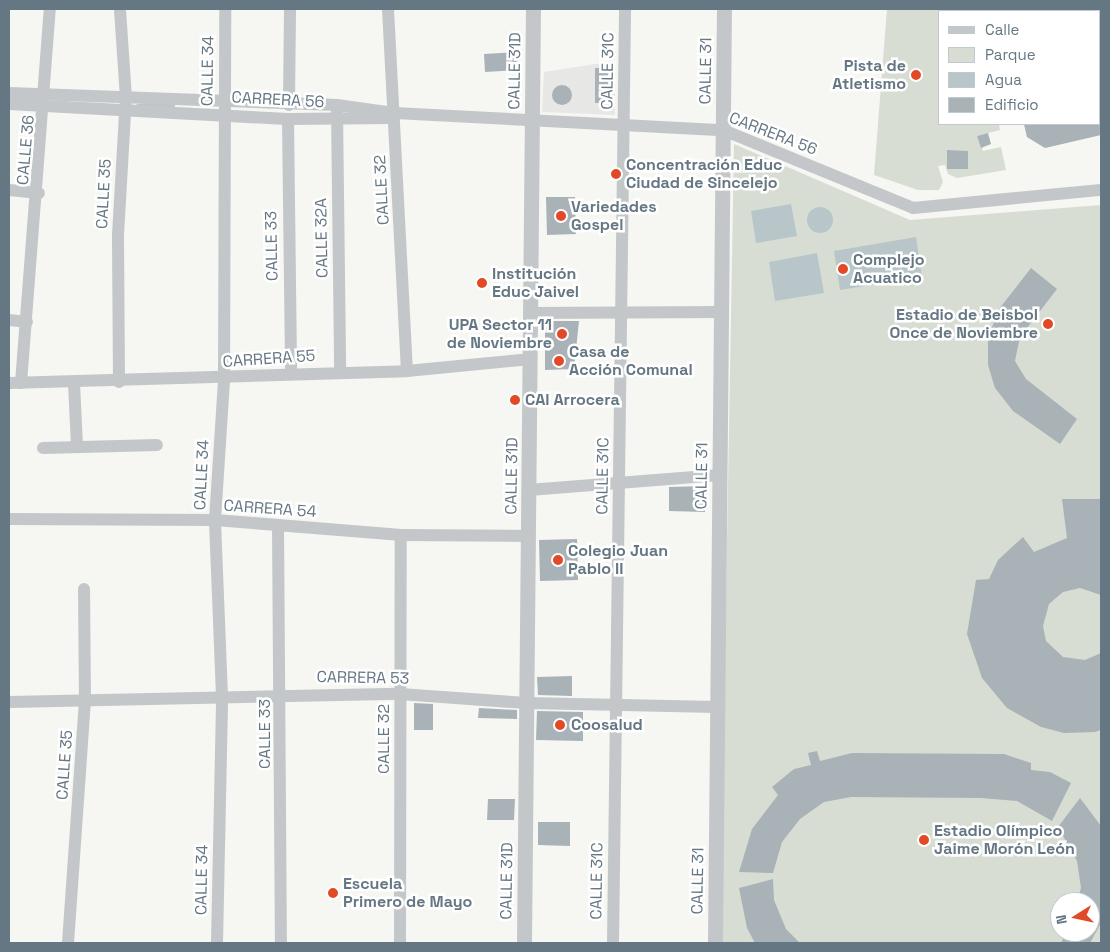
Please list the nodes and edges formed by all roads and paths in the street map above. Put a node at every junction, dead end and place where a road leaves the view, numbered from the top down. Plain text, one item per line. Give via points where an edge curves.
1 (50, 9) edge
2 (120, 9) edge
3 (225, 9) edge
4 (290, 9) edge
5 (388, 9) edge
6 (533, 9) edge
7 (625, 9) edge
8 (724, 9) edge
9 (9, 94) edge
10 (46, 101) junction
11 (9, 104) edge
12 (125, 104) junction
13 (289, 105) junction
14 (225, 107) junction
15 (336, 111) junction
16 (395, 113) junction
17 (288, 119) junction
18 (532, 120) junction
19 (624, 125) junction
20 (723, 130) junction
21 (9, 190) edge
22 (1101, 190) edge
23 (39, 193) junction
24 (721, 312) junction
25 (531, 313) junction
26 (621, 313) junction
27 (9, 320) edge
28 (27, 322) junction
29 (531, 359) junction
30 (340, 371) junction
31 (407, 371) junction
32 (291, 373) junction
33 (224, 379) junction
34 (119, 382) junction
35 (15, 383) edge
36 (74, 383) junction
37 (157, 445) dead end
38 (77, 447) junction
39 (44, 448) dead end
40 (720, 475) junction
41 (619, 483) junction
42 (529, 490) junction
43 (9, 519) edge
44 (216, 520) junction
45 (278, 525) junction
46 (401, 536) junction
47 (529, 536) junction
48 (84, 589) dead end
49 (281, 694) junction
50 (400, 694) junction
51 (222, 696) junction
52 (85, 701) junction
53 (9, 702) edge
54 (527, 703) junction
55 (616, 705) junction
56 (717, 706) junction
57 (68, 943) edge
58 (217, 943) edge
59 (282, 943) edge
60 (400, 943) edge
61 (524, 943) edge
62 (613, 943) edge
63 (715, 943) edge

1 - 10 street, CALLE 36
2 - 12 street, CALLE 35
3 - 14 street, CALLE 34
4 - 13 street
5 - 16 street, CALLE 32
6 - 18 street, CALLE 31D
7 - 19 street, CALLE 31C
8 - 20 street, CALLE 31
9 - 10 street, CARRERA 56
10 - 11 street, CARRERA 56
10 - 12 street, CARRERA 56
10 - 23 street, CALLE 36
12 - 14 street, CARRERA 56
12 - 34 street, CALLE 35 via 118,235
13 - 14 street, CARRERA 56
13 - 15 street, CARRERA 56
14 - 17 street, CARRERA 56
14 - 33 street, CALLE 34
15 - 16 street, CARRERA 56 via 390,118
15 - 17 street, CARRERA 56
15 - 30 street, CALLE 32A
16 - 18 street, CARRERA 56
16 - 31 street, CALLE 32
17 - 32 street, CALLE 33
18 - 19 street, CARRERA 56
18 - 25 street, CALLE 31D
19 - 20 street, CARRERA 56
19 - 26 street, CALLE 31C
20 - 22 street, CARRERA 56 via 913,208
20 - 24 street, CALLE 31
21 - 23 street
23 - 28 street, CALLE 36
24 - 26 street
24 - 40 street, CALLE 31
25 - 26 street
25 - 29 street, CALLE 31D
26 - 41 street, CALLE 31C
27 - 28 street
28 - 35 street, CALLE 36
29 - 31 street, CARRERA 55
29 - 42 street, CALLE 31D
30 - 31 street, CARRERA 55
30 - 32 street, CARRERA 55
32 - 33 street, CARRERA 55
33 - 34 street, CARRERA 55
33 - 44 street, CALLE 34
34 - 36 street, CARRERA 55
35 - 36 street, CARRERA 55
36 - 38 street
37 - 38 street
38 - 39 street
40 - 41 street
40 - 56 street, CALLE 31
41 - 42 street
41 - 55 street, CALLE 31C
42 - 47 street, CALLE 31D
43 - 44 street, CARRERA 54
44 - 45 street, CARRERA 54
44 - 51 street, CALLE 34
45 - 46 street, CARRERA 54
45 - 49 street, CALLE 33
46 - 47 street, CARRERA 54
46 - 50 street, CALLE 32
47 - 54 street, CALLE 31D
48 - 52 street, CALLE 35
49 - 50 street, CARRERA 53
49 - 51 street, CARRERA 53
49 - 59 street, CALLE 33
50 - 54 street, CARRERA 53
50 - 60 street, CALLE 32
51 - 52 street, CARRERA 53
51 - 58 street, CALLE 34
52 - 53 street, CARRERA 53
52 - 57 street, CALLE 35
54 - 55 street, CARRERA 53
54 - 61 street, CALLE 31D
55 - 56 street, CARRERA 53
55 - 62 street, CALLE 31C
56 - 63 street, CALLE 31

